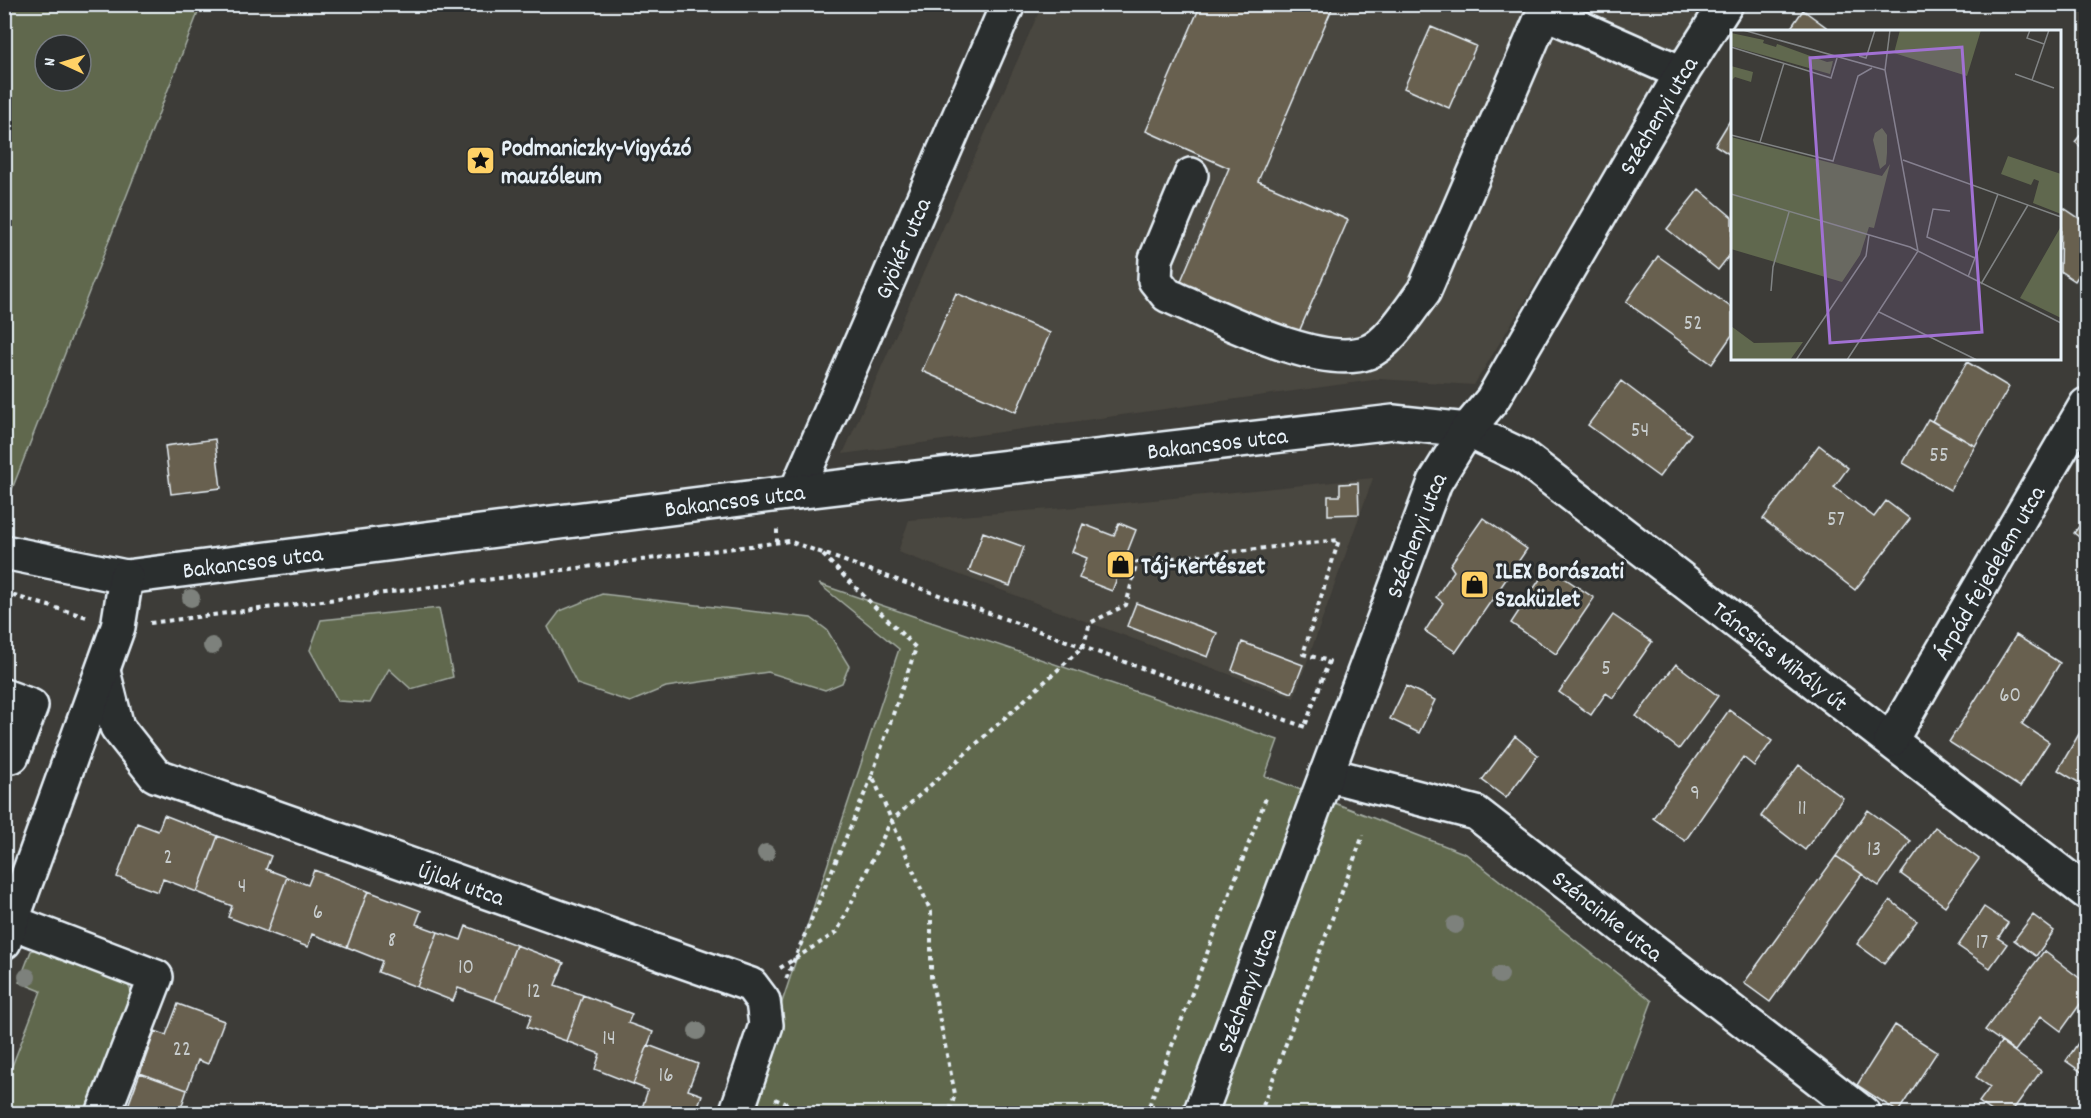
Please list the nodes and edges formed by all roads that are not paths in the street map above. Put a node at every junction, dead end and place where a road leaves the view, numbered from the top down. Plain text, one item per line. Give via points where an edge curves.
1 (1008, 4) edge
2 (1726, 4) edge
3 (1536, 8) edge
4 (1682, 74) junction
5 (1191, 175) dead end
6 (2086, 405) edge
7 (1467, 430) junction
8 (796, 492) junction
9 (4, 552) edge
10 (126, 577) junction
11 (103, 670) junction
12 (4, 696) edge
13 (1891, 740) junction
14 (12, 756) dead end
15 (1326, 774) junction
16 (2086, 892) edge
17 (8, 932) edge
18 (103, 1113) edge
19 (736, 1113) edge
20 (1200, 1113) edge
21 (1864, 1113) edge

1 - 8 street, Gyökér utca
2 - 4 street, Széchenyi utca
3 - 4 street
3 - 5 street via 1424,291 1395,330 1369,352 1332,357 1302,351 1167,295 1155,280 1156,259
4 - 7 street, Széchenyi utca via 1492,400
6 - 13 street, Árpád fejedelem utca
7 - 8 street, Bakancsos utca via 1394,422
7 - 13 street, Táncsics Mihály út via 1522,456
7 - 15 street, Széchenyi utca via 1434,483
8 - 10 street, Bakancsos utca
9 - 10 street, Bakancsos utca
10 - 11 street via 118,627
11 - 17 street
11 - 19 street, Újlak utca via 117,727 155,776 751,985 763,1001 766,1025
12 - 14 street via 31,706
13 - 16 street, Táncsics Mihály út
15 - 20 street, Széchenyi utca
15 - 21 street, Széncinke utca via 1476,813
17 - 18 street via 156,977

